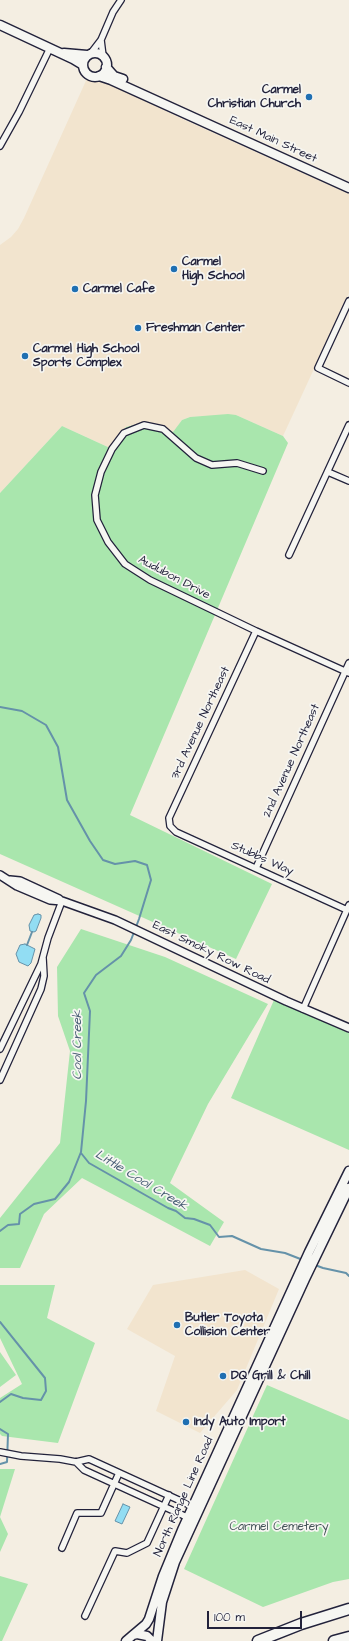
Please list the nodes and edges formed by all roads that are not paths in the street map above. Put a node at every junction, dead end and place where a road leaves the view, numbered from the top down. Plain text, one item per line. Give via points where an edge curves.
1 (121, 0) edge
2 (0, 25) edge
3 (101, 40) junction
4 (50, 48) junction
5 (59, 53) junction
6 (89, 54) junction
7 (103, 56) junction
8 (83, 65) junction
9 (106, 67) junction
10 (99, 76) junction
11 (0, 146) edge
12 (349, 183) edge
13 (349, 188) edge
14 (349, 301) edge
15 (349, 383) edge
16 (349, 425) edge
17 (263, 471) dead end
18 (328, 472) junction
19 (349, 481) edge
20 (289, 555) dead end
21 (256, 631) junction
22 (349, 663) edge
23 (347, 672) edge
24 (170, 826) joint
25 (256, 868) junction
26 (0, 875) edge
27 (62, 901) junction
28 (348, 908) edge
29 (43, 956) junction
30 (303, 1009) junction
31 (349, 1028) edge
32 (0, 1049) edge
33 (0, 1080) edge
34 (349, 1171) edge
35 (349, 1188) edge
36 (313, 1254) junction
37 (0, 1452) edge
38 (76, 1462) junction
39 (119, 1473) junction
40 (114, 1484) junction
41 (169, 1496) junction
42 (164, 1507) junction
43 (196, 1508) junction
44 (191, 1519) junction
45 (62, 1548) dead end
46 (349, 1609) edge
47 (85, 1616) dead end
48 (132, 1635) junction
49 (349, 1637) edge
50 (126, 1641) edge
51 (152, 1641) edge
52 (157, 1641) edge
53 (258, 1641) edge
54 (334, 1641) edge

1 - 3 street
2 - 4 main road
3 - 6 street
3 - 7 street
4 - 5 main road
4 - 11 street
5 - 6 main road
5 - 8 main road
6 - 7 main road
6 - 8 main road via 83,60
7 - 9 main road
8 - 10 main road via 88,75
9 - 10 main road
9 - 12 main road, East Main Street via 114,76
10 - 13 main road, East Main Street
14 - 15 street via 318,368
16 - 18 street
17 - 21 street, Audubon Drive via 237,463 212,465 196,458 162,428 144,425 124,433 112,449 101,472 95,495 97,520 108,542 125,564 150,580
18 - 19 street
18 - 20 street
21 - 23 street, Audubon Drive
21 - 24 street, 3rd Avenue Northeast via 169,818
22 - 23 street, 2nd Avenue Northeast
23 - 25 street, 2nd Avenue Northeast
24 - 25 street, Stubbs Way via 176,832
25 - 28 street, Stubbs Way
26 - 27 street, East Smoky Row Road via 20,888 50,900
27 - 29 street
27 - 30 street, East Smoky Row Road via 115,920
28 - 30 street
29 - 32 street
29 - 33 street via 44,976 41,989
30 - 31 street, East Smoky Row Road
34 - 36 main road, North Range Line Road
35 - 36 main road, North Range Line Road
36 - 43 main road, North Range Line Road
37 - 38 street
38 - 39 street via 89,1459
38 - 40 street via 84,1470
39 - 40 street
39 - 41 street
40 - 42 street
40 - 45 street via 101,1512 77,1513
41 - 42 street
41 - 43 street
42 - 44 street
42 - 47 street via 147,1542 127,1553 115,1551
43 - 44 main road, North Range Line Road
44 - 48 main road, North Range Line Road via 166,1565 146,1624
44 - 52 main road, North Range Line Road via 166,1588
46 - 53 highway
48 - 50 main road, North Range Line Road
48 - 51 main road via 142,1634
49 - 54 highway

